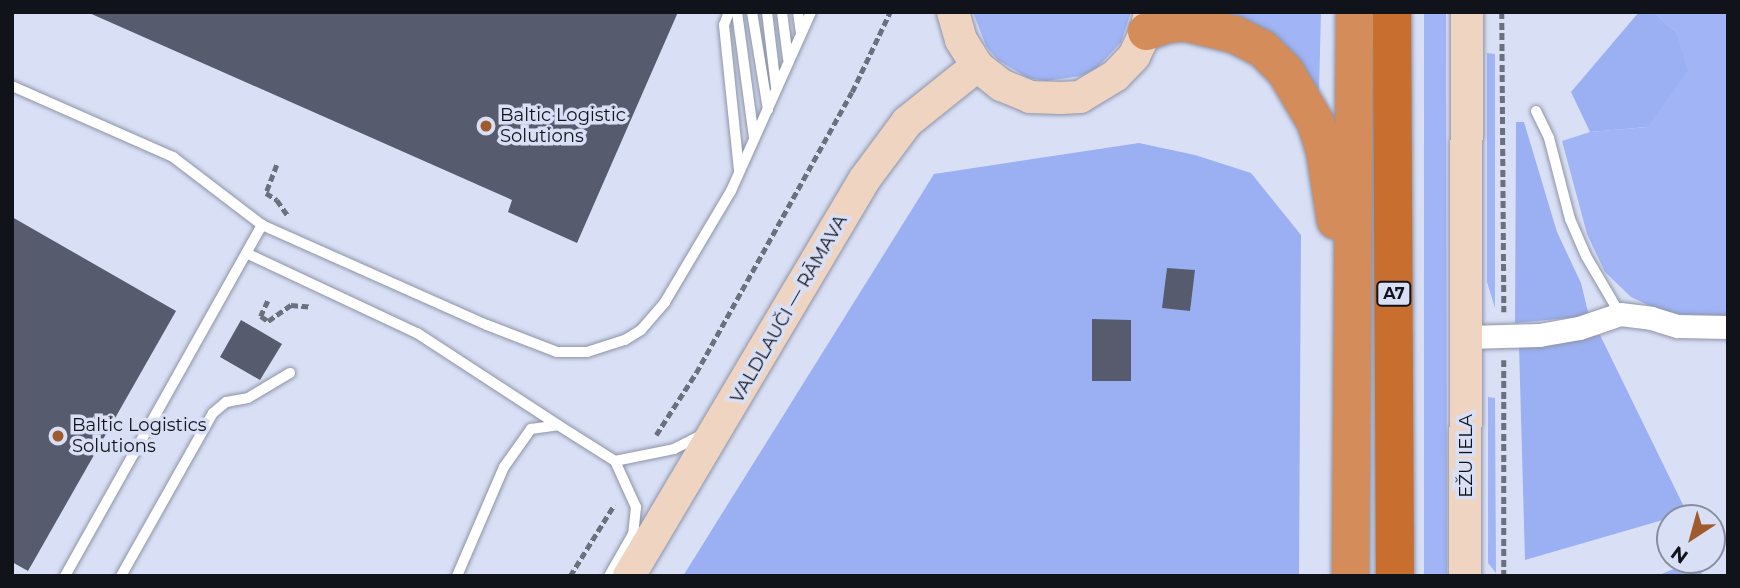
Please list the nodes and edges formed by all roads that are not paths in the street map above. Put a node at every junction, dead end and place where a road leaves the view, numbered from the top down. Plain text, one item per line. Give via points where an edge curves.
1 (729, 12) edge
2 (737, 12) edge
3 (752, 12) edge
4 (767, 12) edge
5 (782, 12) edge
6 (798, 12) edge
7 (811, 12) edge
8 (953, 12) edge
9 (1354, 12) edge
10 (1392, 12) edge
11 (1467, 12) edge
12 (1148, 22) edge
13 (801, 33) junction
14 (788, 62) junction
15 (977, 66) junction
16 (12, 86) edge
17 (776, 90) junction
18 (768, 110) junction
19 (1536, 111) dead end
20 (754, 140) junction
21 (739, 173) junction
22 (262, 225) junction
23 (246, 253) junction
24 (1351, 306) junction
25 (1619, 314) junction
26 (1728, 327) edge
27 (1467, 337) junction
28 (290, 373) dead end
29 (729, 411) junction
30 (558, 425) junction
31 (615, 461) junction
32 (65, 576) edge
33 (121, 576) edge
34 (457, 576) edge
35 (609, 576) edge
36 (629, 576) edge
37 (1350, 576) edge
38 (1395, 576) edge
39 (1465, 576) edge

1 - 21 lane via 723,25
2 - 20 lane
3 - 18 lane
4 - 17 lane
5 - 14 lane
6 - 13 lane
7 - 13 lane
8 - 15 main road via 961,40
9 - 24 highway, A7
10 - 38 highway, A7
11 - 27 main road, EŽU IELA
12 - 15 main road via 1134,56 1115,76 1080,97 1030,97 1002,85
12 - 24 highway via 1184,22 1234,34 1262,48 1285,71 1315,121 1324,150
13 - 14 lane
14 - 17 lane
15 - 29 main road, VALDLAUČI — RĀMAVA via 907,122 864,180
16 - 22 lane via 173,157
17 - 18 lane
18 - 20 lane
19 - 25 lane via 1549,138 1570,219
20 - 21 lane
21 - 22 lane via 713,226 650,321 625,340 587,352 557,352 487,325
22 - 23 lane
23 - 30 lane via 417,333
23 - 32 lane
24 - 37 highway, A7
25 - 26 street via 1678,326
25 - 27 street via 1579,328
27 - 39 main road, EŽU IELA
28 - 33 lane via 248,398 226,402 213,413
29 - 31 lane via 694,441
29 - 36 main road, VALDLAUČI — RĀMAVA
30 - 31 lane
30 - 34 lane via 531,429 504,467
31 - 35 lane via 636,507 633,534

